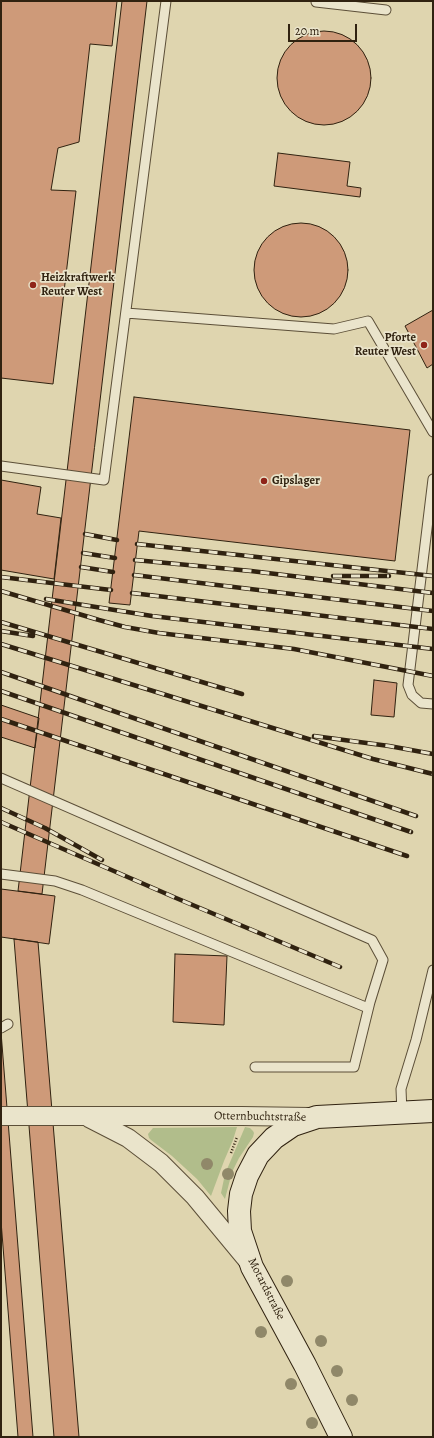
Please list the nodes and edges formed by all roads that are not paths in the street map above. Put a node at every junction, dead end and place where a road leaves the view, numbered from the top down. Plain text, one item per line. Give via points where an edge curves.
1 (166, 1) edge
2 (316, 2) dead end
3 (386, 10) dead end
4 (126, 313) junction
5 (433, 432) edge
6 (1, 466) edge
7 (433, 479) edge
8 (433, 704) edge
9 (1, 778) edge
10 (1, 874) edge
11 (433, 970) edge
12 (368, 1008) junction
13 (255, 1066) dead end
14 (433, 1111) edge
15 (402, 1113) junction
16 (1, 1116) edge
17 (86, 1116) junction
18 (317, 1118) junction
19 (252, 1266) junction
20 (341, 1437) edge

1 - 4 lane
2 - 3 lane
4 - 5 lane via 334,329 368,321
4 - 6 lane via 104,480
7 - 8 lane via 408,685 412,695 421,703
9 - 12 lane via 372,940 383,960
10 - 12 lane via 55,881 82,890
11 - 15 lane via 401,1089
12 - 13 lane via 354,1067
14 - 15 street, Otternbuchtstraße
15 - 18 street, Otternbuchtstraße
16 - 17 street, Otternbuchtstraße
17 - 18 street, Otternbuchtstraße
17 - 19 street, Otternbuchtstraße via 128,1138 160,1163 195,1197
18 - 19 street, Motardstraße via 293,1125 274,1138 258,1155 247,1176 241,1194 240,1231
19 - 20 street, Motardstraße

